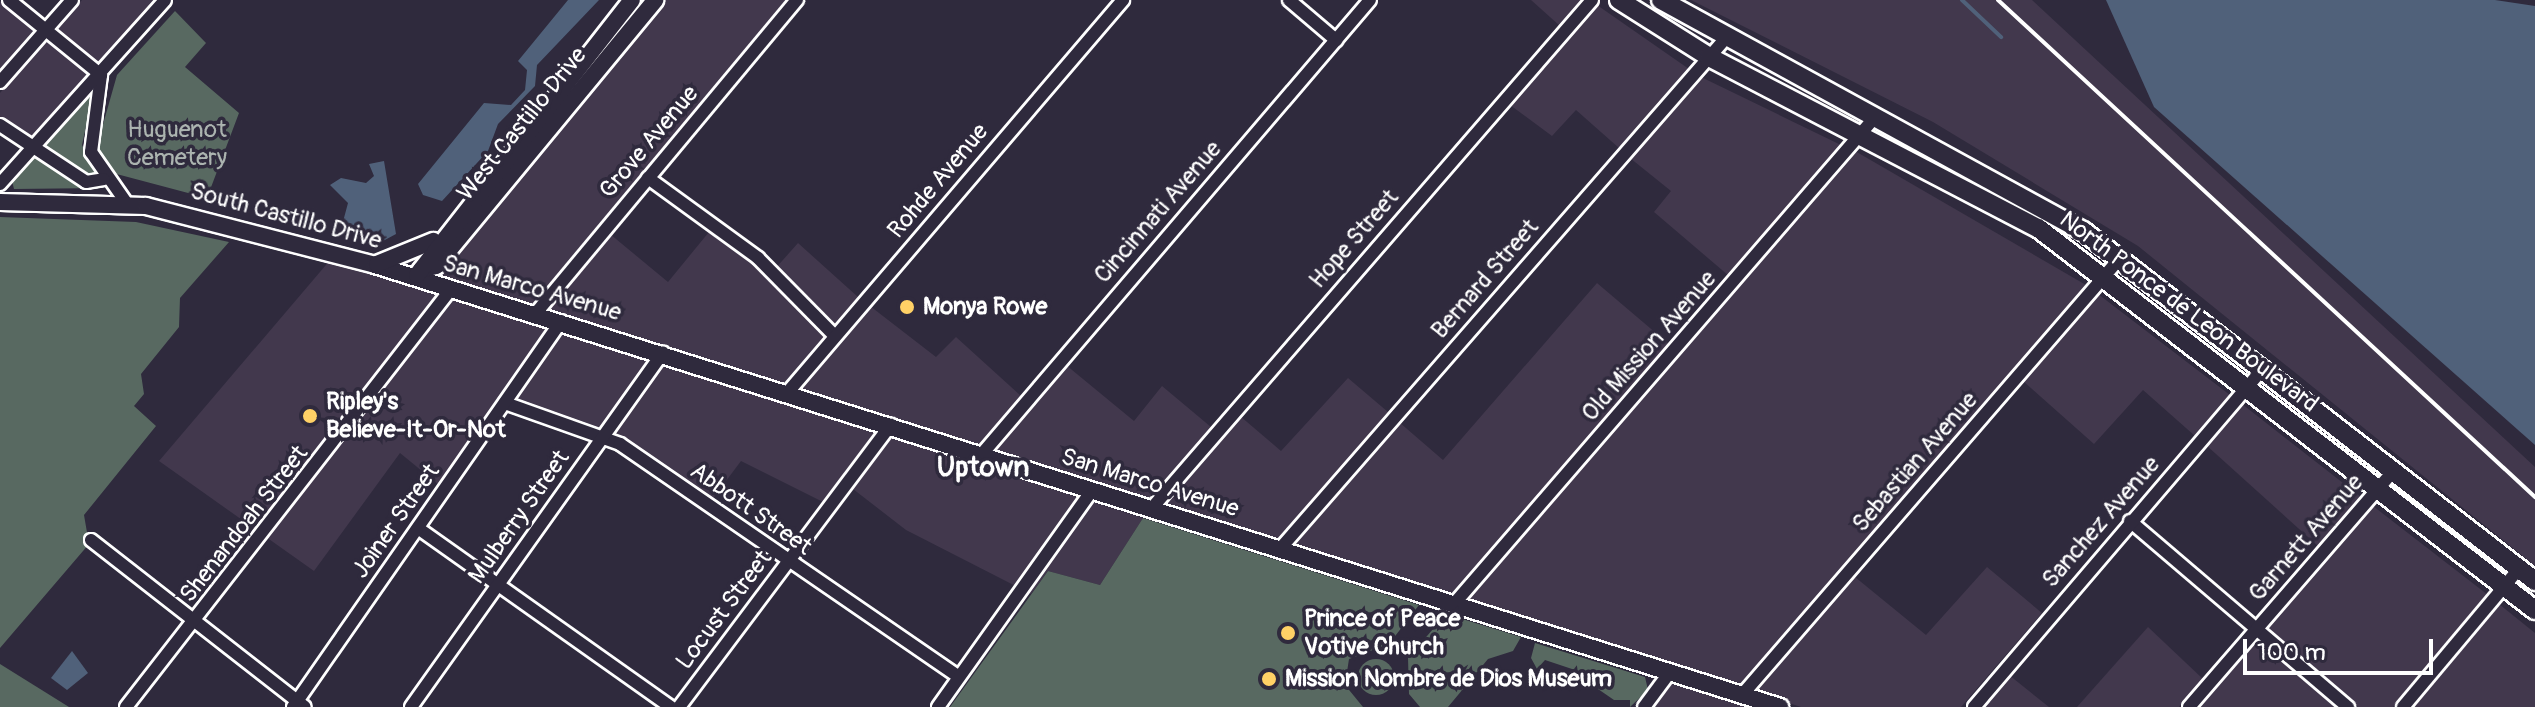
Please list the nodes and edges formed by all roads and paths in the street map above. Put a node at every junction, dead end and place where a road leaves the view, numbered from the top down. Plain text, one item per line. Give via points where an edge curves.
1 (9, 0) edge
2 (72, 0) edge
3 (165, 0) edge
4 (621, 0) edge
5 (632, 0) edge
6 (655, 0) edge
7 (797, 0) edge
8 (1123, 0) edge
9 (1289, 0) edge
10 (1370, 0) edge
11 (1592, 0) edge
12 (1619, 0) edge
13 (1661, 0) edge
14 (44, 28) junction
15 (1725, 39) junction
16 (1336, 40) junction
17 (599, 41) junction
18 (1709, 57) junction
19 (101, 75) junction
20 (0, 82) edge
21 (1876, 116) junction
22 (0, 125) edge
23 (1861, 134) junction
24 (33, 146) junction
25 (648, 178) junction
26 (104, 179) junction
27 (0, 184) edge
28 (0, 202) edge
29 (128, 205) junction
30 (447, 231) junction
31 (2121, 257) junction
32 (375, 265) junction
33 (418, 274) junction
34 (2105, 274) junction
35 (451, 289) junction
36 (536, 313) junction
37 (561, 321) junction
38 (834, 335) junction
39 (663, 352) junction
40 (2264, 368) junction
41 (2249, 385) junction
42 (788, 392) junction
43 (505, 403) junction
44 (891, 425) junction
45 (603, 436) junction
46 (982, 454) junction
47 (2394, 470) junction
48 (2379, 487) junction
49 (1092, 490) junction
50 (1152, 508) junction
51 (2130, 521) junction
52 (418, 528) junction
53 (91, 540) dead end
54 (1280, 549) junction
55 (788, 562) junction
56 (2519, 569) junction
57 (2535, 581) edge
58 (498, 585) junction
59 (2504, 586) junction
60 (1454, 604) junction
61 (2535, 610) edge
62 (193, 625) junction
63 (2255, 629) junction
64 (1670, 672) junction
65 (959, 677) junction
66 (1742, 695) junction
67 (298, 705) edge
68 (1773, 706) edge
69 (126, 707) edge
70 (411, 707) edge
71 (671, 707) edge
72 (679, 707) edge
73 (938, 707) edge
74 (1644, 707) edge
75 (1974, 707) edge
76 (2189, 707) edge
77 (2348, 707) edge
78 (2403, 707) edge

1 - 14 street
2 - 14 street
3 - 19 street
4 - 17 street
5 - 17 main road, West Castillo Drive
6 - 33 main road, West Castillo Drive via 436,266
7 - 25 street, Grove Avenue
8 - 38 street, Rohde Avenue
9 - 16 street
10 - 16 street, Cincinnati Avenue
11 - 50 street, Hope Street
12 - 18 highway, North Ponce de Leon Boulevard
13 - 15 highway, North Ponce de Leon Boulevard
14 - 19 street
14 - 20 street
15 - 18 street, Bernard Street
15 - 21 highway, North Ponce de Leon Boulevard
16 - 46 street, Cincinnati Avenue
17 - 30 main road, West Castillo Drive
18 - 23 highway, North Ponce de Leon Boulevard
18 - 54 street, Bernard Street
19 - 24 street
19 - 26 street via 89,144
21 - 23 street, Old Mission Avenue
21 - 31 highway, North Ponce de Leon Boulevard via 2003,181
22 - 24 street
23 - 34 highway, North Ponce de Leon Boulevard via 1970,188
23 - 60 street, Old Mission Avenue
24 - 26 street via 86,182
24 - 27 street
25 - 36 street, Grove Avenue
25 - 38 street via 758,258
26 - 29 street
28 - 29 main road, South Castillo Drive
29 - 32 main road, South Castillo Drive
30 - 32 main road
30 - 33 main road, West Castillo Drive
31 - 34 street, Sebastian Avenue
31 - 40 highway, North Ponce de Leon Boulevard
32 - 33 main road, South Castillo Drive
33 - 35 main road, San Marco Avenue
34 - 41 highway, North Ponce de Leon Boulevard
34 - 66 street, Sebastian Avenue
35 - 36 main road, San Marco Avenue
35 - 62 street, Shenandoah Street
36 - 37 main road, San Marco Avenue
37 - 39 main road, San Marco Avenue
37 - 43 street, Joiner Street
38 - 42 street, Rohde Avenue
39 - 42 main road, San Marco Avenue
39 - 45 street, Mulberry Street
40 - 41 street, Sanchez Avenue
40 - 47 highway, North Ponce de Leon Boulevard
41 - 48 highway, North Ponce de Leon Boulevard
41 - 51 street, Sanchez Avenue
42 - 44 main road, San Marco Avenue
43 - 45 street, Abbott Street
43 - 52 street, Joiner Street
44 - 46 main road, San Marco Avenue
44 - 55 street, Locust Street
45 - 55 street, Abbott Street
45 - 58 street, Mulberry Street
46 - 49 main road, San Marco Avenue
47 - 48 street, Garnett Avenue
47 - 56 highway, North Ponce de Leon Boulevard
48 - 59 highway, North Ponce de Leon Boulevard
48 - 63 street, Garnett Avenue
49 - 50 main road, San Marco Avenue
49 - 65 street
50 - 54 main road, San Marco Avenue
51 - 63 street
51 - 75 street, Sanchez Avenue
52 - 58 street
52 - 67 street, Joiner Street
53 - 62 street
54 - 60 main road, San Marco Avenue
55 - 65 street, Abbott Street
55 - 72 street, Locust Street
56 - 57 highway, North Ponce de Leon Boulevard
56 - 59 street
58 - 70 street, Mulberry Street
58 - 71 street
59 - 61 highway, North Ponce de Leon Boulevard
59 - 78 street
60 - 64 main road, San Marco Avenue
62 - 67 street
62 - 69 street, Shenandoah Street
63 - 76 street, Garnett Avenue
63 - 77 street
64 - 66 main road, San Marco Avenue
64 - 74 street
65 - 73 street
66 - 68 main road, San Marco Avenue

